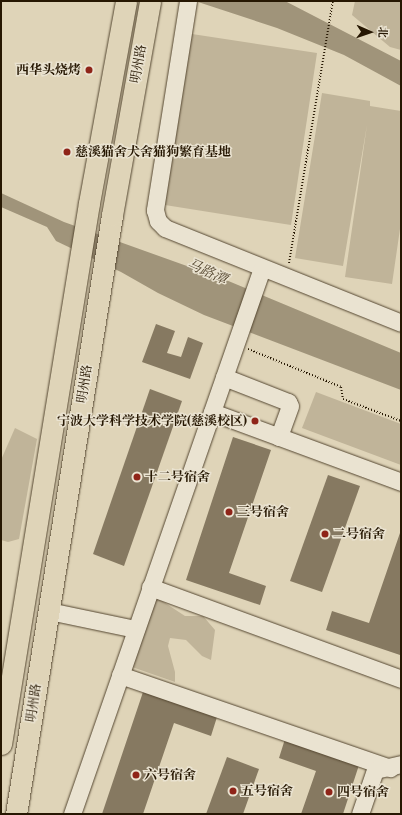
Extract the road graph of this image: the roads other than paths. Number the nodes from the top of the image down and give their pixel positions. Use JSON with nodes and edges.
{"nodes":[{"id":1,"x":126,"y":1,"type":"edge"},
{"id":2,"x":150,"y":1,"type":"edge"},
{"id":3,"x":188,"y":1,"type":"edge"},
{"id":4,"x":262,"y":268,"type":"junction"},
{"id":5,"x":401,"y":323,"type":"edge"},
{"id":6,"x":224,"y":377,"type":"junction"},
{"id":7,"x":212,"y":412,"type":"junction"},
{"id":8,"x":279,"y":437,"type":"junction"},
{"id":9,"x":401,"y":482,"type":"edge"},
{"id":10,"x":150,"y":587,"type":"junction"},
{"id":11,"x":49,"y":611,"type":"junction"},
{"id":12,"x":135,"y":629,"type":"junction"},
{"id":13,"x":120,"y":675,"type":"junction"},
{"id":14,"x":401,"y":679,"type":"edge"},
{"id":15,"x":1,"y":744,"type":"edge"},
{"id":16,"x":395,"y":766,"type":"edge"},
{"id":17,"x":16,"y":814,"type":"edge"},
{"id":18,"x":72,"y":814,"type":"edge"},
{"id":19,"x":360,"y":814,"type":"edge"}],
"edges":[{"from":1,"to":15,"type":"main road","name":"明州路"},
{"from":2,"to":11,"type":"main road","name":"明州路"},
{"from":3,"to":4,"type":"street"},
{"from":4,"to":5,"type":"street"},
{"from":4,"to":6,"type":"street"},
{"from":6,"to":7,"type":"street"},
{"from":6,"to":8,"type":"street"},
{"from":7,"to":8,"type":"street"},
{"from":7,"to":10,"type":"street"},
{"from":8,"to":9,"type":"street"},
{"from":10,"to":12,"type":"street"},
{"from":10,"to":14,"type":"street"},
{"from":11,"to":12,"type":"street"},
{"from":11,"to":17,"type":"main road","name":"明州路"},
{"from":12,"to":13,"type":"street"},
{"from":13,"to":16,"type":"street"},
{"from":13,"to":18,"type":"street"},
{"from":16,"to":19,"type":"street"}]}
